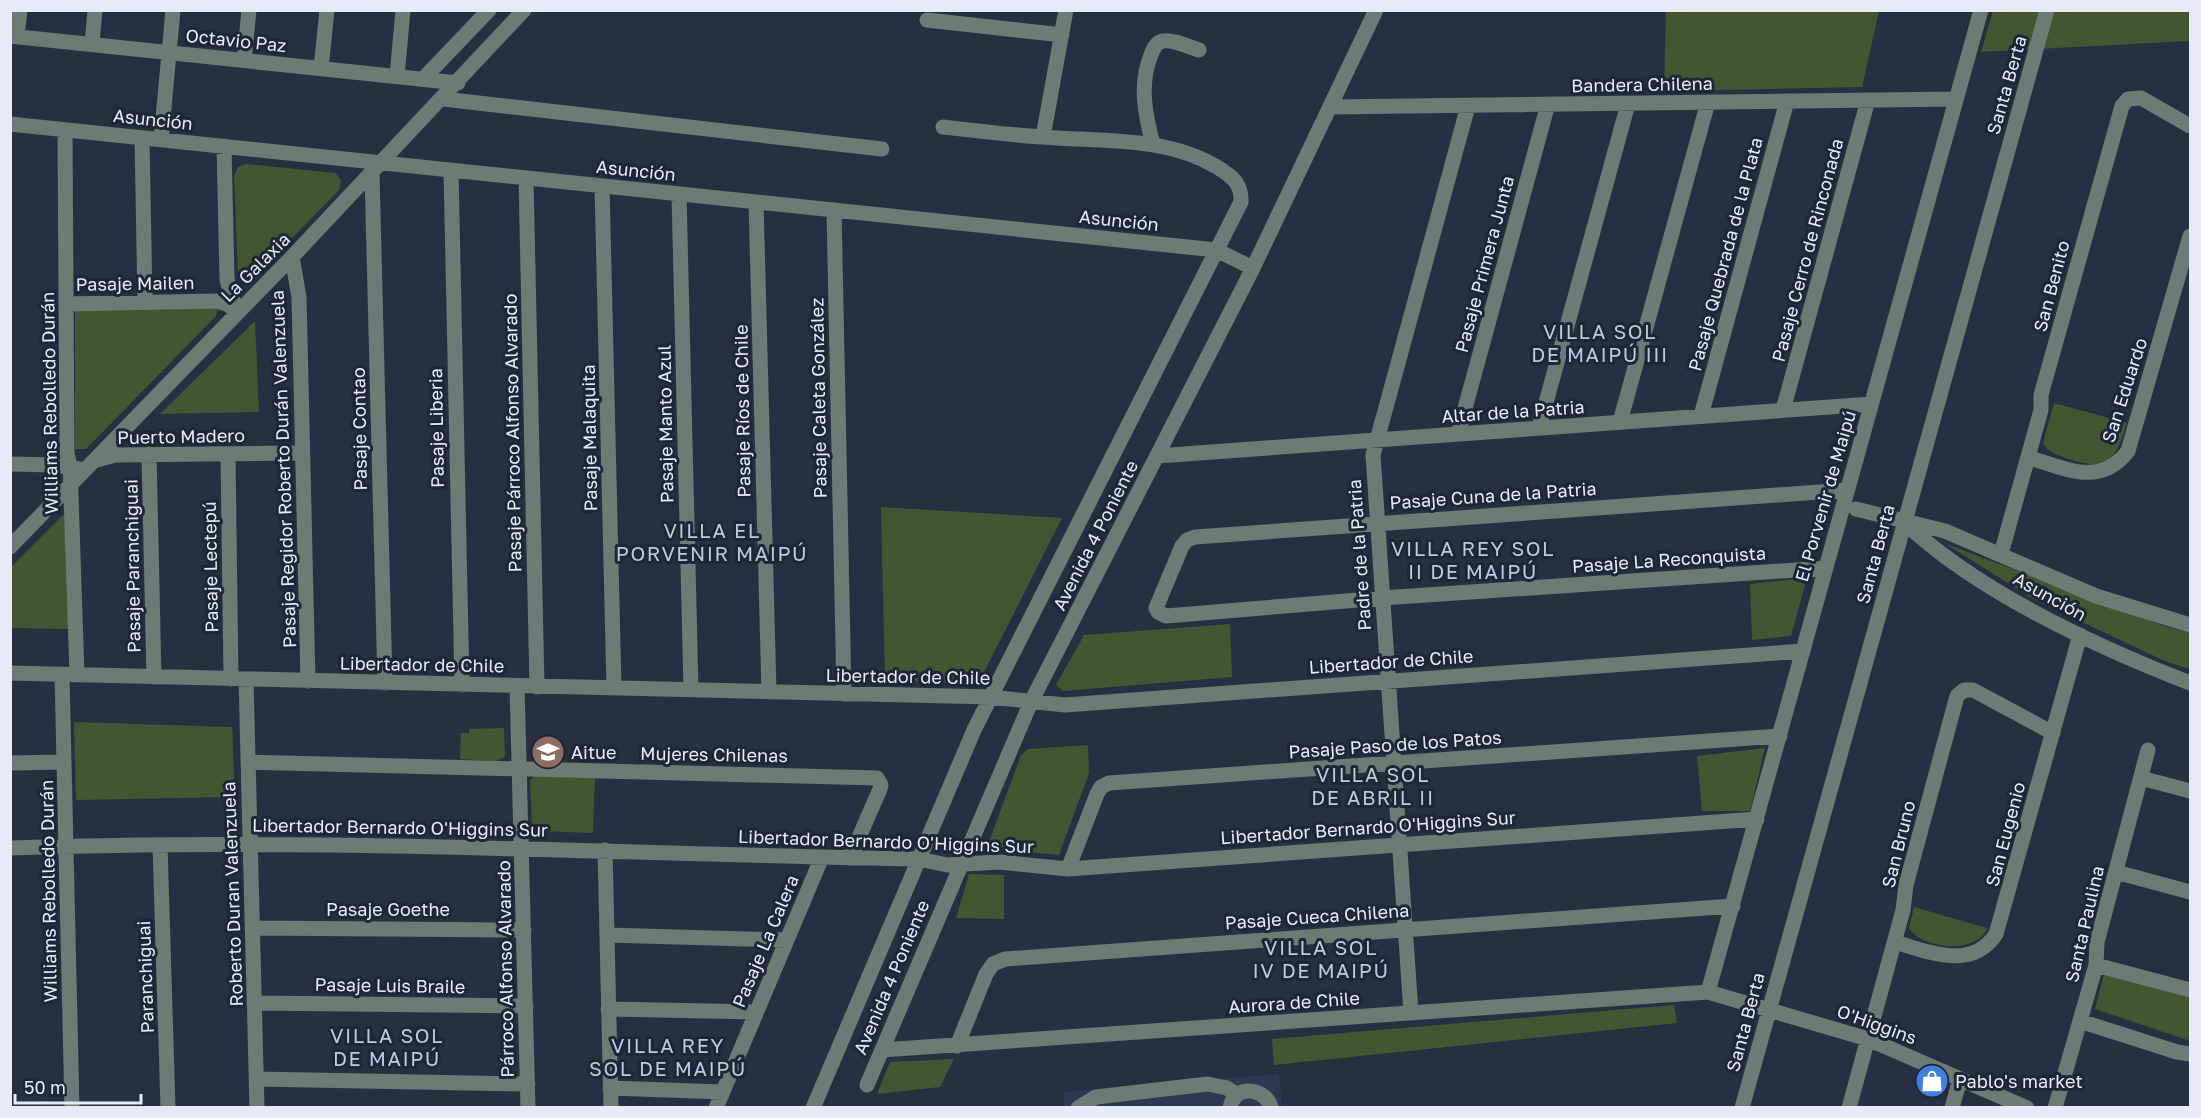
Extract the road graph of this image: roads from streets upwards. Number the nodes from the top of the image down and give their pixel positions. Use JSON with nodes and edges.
{"nodes":[{"id":1,"x":20,"y":10,"type":"edge"},
{"id":2,"x":95,"y":10,"type":"edge"},
{"id":3,"x":173,"y":10,"type":"edge"},
{"id":4,"x":249,"y":10,"type":"edge"},
{"id":5,"x":327,"y":10,"type":"edge"},
{"id":6,"x":403,"y":10,"type":"edge"},
{"id":7,"x":489,"y":10,"type":"edge"},
{"id":8,"x":524,"y":10,"type":"edge"},
{"id":9,"x":1066,"y":10,"type":"edge"},
{"id":10,"x":1376,"y":10,"type":"edge"},
{"id":11,"x":1981,"y":10,"type":"edge"},
{"id":12,"x":2047,"y":10,"type":"edge"},
{"id":13,"x":927,"y":20,"type":"dead end"},
{"id":14,"x":1062,"y":35,"type":"junction"},
{"id":15,"x":14,"y":36,"type":"edge"},
{"id":16,"x":92,"y":44,"type":"junction"},
{"id":17,"x":1199,"y":51,"type":"dead end"},
{"id":18,"x":169,"y":52,"type":"junction"},
{"id":19,"x":244,"y":60,"type":"junction"},
{"id":20,"x":321,"y":68,"type":"junction"},
{"id":21,"x":397,"y":76,"type":"junction"},
{"id":22,"x":423,"y":79,"type":"junction"},
{"id":23,"x":458,"y":83,"type":"junction"},
{"id":24,"x":443,"y":99,"type":"junction"},
{"id":25,"x":1956,"y":99,"type":"junction"},
{"id":26,"x":1868,"y":100,"type":"junction"},
{"id":27,"x":1787,"y":101,"type":"junction"},
{"id":28,"x":1708,"y":102,"type":"junction"},
{"id":29,"x":1548,"y":104,"type":"junction"},
{"id":30,"x":1628,"y":104,"type":"junction"},
{"id":31,"x":1468,"y":106,"type":"junction"},
{"id":32,"x":1330,"y":107,"type":"junction"},
{"id":33,"x":10,"y":124,"type":"edge"},
{"id":34,"x":2190,"y":126,"type":"edge"},
{"id":35,"x":943,"y":127,"type":"dead end"},
{"id":36,"x":65,"y":129,"type":"junction"},
{"id":37,"x":1043,"y":137,"type":"junction"},
{"id":38,"x":142,"y":138,"type":"junction"},
{"id":39,"x":161,"y":140,"type":"junction"},
{"id":40,"x":1153,"y":144,"type":"junction"},
{"id":41,"x":224,"y":146,"type":"junction"},
{"id":42,"x":882,"y":149,"type":"dead end"},
{"id":43,"x":377,"y":168,"type":"junction"},
{"id":44,"x":451,"y":170,"type":"junction"},
{"id":45,"x":526,"y":178,"type":"junction"},
{"id":46,"x":602,"y":186,"type":"junction"},
{"id":47,"x":679,"y":194,"type":"junction"},
{"id":48,"x":756,"y":202,"type":"junction"},
{"id":49,"x":834,"y":210,"type":"junction"},
{"id":50,"x":2190,"y":236,"type":"edge"},
{"id":51,"x":1216,"y":250,"type":"junction"},
{"id":52,"x":292,"y":257,"type":"junction"},
{"id":53,"x":1253,"y":268,"type":"junction"},
{"id":54,"x":145,"y":302,"type":"junction"},
{"id":55,"x":66,"y":304,"type":"junction"},
{"id":56,"x":238,"y":312,"type":"junction"},
{"id":57,"x":1871,"y":404,"type":"junction"},
{"id":58,"x":1783,"y":411,"type":"junction"},
{"id":59,"x":1701,"y":417,"type":"junction"},
{"id":60,"x":1620,"y":422,"type":"junction"},
{"id":61,"x":1539,"y":428,"type":"junction"},
{"id":62,"x":1458,"y":434,"type":"junction"},
{"id":63,"x":1375,"y":441,"type":"junction"},
{"id":64,"x":302,"y":453,"type":"junction"},
{"id":65,"x":149,"y":454,"type":"junction"},
{"id":66,"x":228,"y":454,"type":"junction"},
{"id":67,"x":1157,"y":456,"type":"junction"},
{"id":68,"x":2028,"y":457,"type":"junction"},
{"id":69,"x":10,"y":464,"type":"edge"},
{"id":70,"x":92,"y":465,"type":"junction"},
{"id":71,"x":70,"y":466,"type":"junction"},
{"id":72,"x":70,"y":488,"type":"junction"},
{"id":73,"x":1847,"y":490,"type":"junction"},
{"id":74,"x":1856,"y":509,"type":"dead end"},
{"id":75,"x":1376,"y":522,"type":"junction"},
{"id":76,"x":1904,"y":522,"type":"junction"},
{"id":77,"x":10,"y":547,"type":"edge"},
{"id":78,"x":2001,"y":554,"type":"junction"},
{"id":79,"x":1825,"y":568,"type":"junction"},
{"id":80,"x":1382,"y":598,"type":"junction"},
{"id":81,"x":1158,"y":612,"type":"joint"},
{"id":82,"x":2189,"y":621,"type":"edge"},
{"id":83,"x":2080,"y":635,"type":"junction"},
{"id":84,"x":1803,"y":651,"type":"junction"},
{"id":85,"x":10,"y":673,"type":"edge"},
{"id":86,"x":69,"y":675,"type":"junction"},
{"id":87,"x":154,"y":677,"type":"junction"},
{"id":88,"x":238,"y":679,"type":"junction"},
{"id":89,"x":308,"y":681,"type":"junction"},
{"id":90,"x":1388,"y":681,"type":"junction"},
{"id":91,"x":385,"y":683,"type":"junction"},
{"id":92,"x":2190,"y":683,"type":"edge"},
{"id":93,"x":462,"y":685,"type":"junction"},
{"id":94,"x":518,"y":686,"type":"junction"},
{"id":95,"x":537,"y":687,"type":"junction"},
{"id":96,"x":614,"y":688,"type":"junction"},
{"id":97,"x":691,"y":690,"type":"junction"},
{"id":98,"x":769,"y":692,"type":"junction"},
{"id":99,"x":844,"y":694,"type":"junction"},
{"id":100,"x":991,"y":697,"type":"junction"},
{"id":101,"x":1031,"y":702,"type":"junction"},
{"id":102,"x":2053,"y":733,"type":"junction"},
{"id":103,"x":1780,"y":736,"type":"junction"},
{"id":104,"x":2148,"y":750,"type":"dead end"},
{"id":105,"x":64,"y":762,"type":"junction"},
{"id":106,"x":248,"y":762,"type":"junction"},
{"id":107,"x":10,"y":763,"type":"edge"},
{"id":108,"x":1394,"y":764,"type":"junction"},
{"id":109,"x":520,"y":769,"type":"junction"},
{"id":110,"x":2141,"y":778,"type":"junction"},
{"id":111,"x":2190,"y":791,"type":"edge"},
{"id":112,"x":1757,"y":819,"type":"junction"},
{"id":113,"x":250,"y":844,"type":"junction"},
{"id":114,"x":1399,"y":844,"type":"junction"},
{"id":115,"x":160,"y":845,"type":"junction"},
{"id":116,"x":66,"y":846,"type":"junction"},
{"id":117,"x":10,"y":848,"type":"edge"},
{"id":118,"x":522,"y":848,"type":"junction"},
{"id":119,"x":605,"y":850,"type":"junction"},
{"id":120,"x":822,"y":857,"type":"junction"},
{"id":121,"x":850,"y":858,"type":"junction"},
{"id":122,"x":919,"y":859,"type":"junction"},
{"id":123,"x":961,"y":865,"type":"junction"},
{"id":124,"x":1068,"y":869,"type":"junction"},
{"id":125,"x":2116,"y":872,"type":"junction"},
{"id":126,"x":2190,"y":892,"type":"edge"},
{"id":127,"x":1733,"y":906,"type":"junction"},
{"id":128,"x":252,"y":928,"type":"junction"},
{"id":129,"x":1405,"y":929,"type":"junction"},
{"id":130,"x":524,"y":930,"type":"junction"},
{"id":131,"x":607,"y":935,"type":"junction"},
{"id":132,"x":786,"y":940,"type":"junction"},
{"id":133,"x":1894,"y":942,"type":"junction"},
{"id":134,"x":2096,"y":965,"type":"junction"},
{"id":135,"x":2190,"y":990,"type":"edge"},
{"id":136,"x":1708,"y":992,"type":"junction"},
{"id":137,"x":254,"y":1003,"type":"junction"},
{"id":138,"x":526,"y":1006,"type":"junction"},
{"id":139,"x":608,"y":1009,"type":"junction"},
{"id":140,"x":1769,"y":1009,"type":"junction"},
{"id":141,"x":756,"y":1012,"type":"junction"},
{"id":142,"x":1411,"y":1013,"type":"junction"},
{"id":143,"x":2080,"y":1021,"type":"junction"},
{"id":144,"x":1868,"y":1039,"type":"junction"},
{"id":145,"x":957,"y":1046,"type":"junction"},
{"id":146,"x":882,"y":1050,"type":"junction"},
{"id":147,"x":2190,"y":1054,"type":"edge"},
{"id":148,"x":256,"y":1079,"type":"junction"},
{"id":149,"x":1960,"y":1079,"type":"junction"},
{"id":150,"x":528,"y":1084,"type":"junction"},
{"id":151,"x":867,"y":1085,"type":"dead end"},
{"id":152,"x":610,"y":1088,"type":"junction"},
{"id":153,"x":723,"y":1092,"type":"junction"},
{"id":154,"x":1233,"y":1101,"type":"edge"},
{"id":155,"x":72,"y":1107,"type":"edge"},
{"id":156,"x":168,"y":1107,"type":"edge"},
{"id":157,"x":257,"y":1107,"type":"edge"},
{"id":158,"x":528,"y":1107,"type":"edge"},
{"id":159,"x":611,"y":1107,"type":"edge"},
{"id":160,"x":716,"y":1107,"type":"edge"},
{"id":161,"x":813,"y":1107,"type":"edge"},
{"id":162,"x":1078,"y":1107,"type":"edge"},
{"id":163,"x":1271,"y":1107,"type":"edge"},
{"id":164,"x":1742,"y":1107,"type":"edge"},
{"id":165,"x":1849,"y":1107,"type":"edge"},
{"id":166,"x":1952,"y":1107,"type":"edge"},
{"id":167,"x":2027,"y":1107,"type":"edge"},
{"id":168,"x":2055,"y":1107,"type":"edge"}],
"edges":[{"from":1,"to":15,"type":"street"},
{"from":2,"to":16,"type":"street"},
{"from":3,"to":18,"type":"street"},
{"from":4,"to":19,"type":"street"},
{"from":5,"to":20,"type":"street"},
{"from":6,"to":21,"type":"street"},
{"from":7,"to":22,"type":"street"},
{"from":8,"to":23,"type":"street","name":"La Galaxia"},
{"from":9,"to":14,"type":"street"},
{"from":10,"to":32,"type":"street","name":"Avenida 4 Poniente"},
{"from":11,"to":25,"type":"street","name":"El Porvenir de Maipú"},
{"from":12,"to":76,"type":"street","name":"Santa Berta"},
{"from":13,"to":14,"type":"street"},
{"from":14,"to":37,"type":"street"},
{"from":15,"to":16,"type":"street","name":"Octavio Paz"},
{"from":16,"to":18,"type":"street","name":"Octavio Paz"},
{"from":17,"to":40,"type":"street"},
{"from":18,"to":19,"type":"street","name":"Octavio Paz"},
{"from":18,"to":39,"type":"street"},
{"from":19,"to":20,"type":"street","name":"Octavio Paz"},
{"from":20,"to":21,"type":"street","name":"Octavio Paz"},
{"from":21,"to":22,"type":"street","name":"Octavio Paz"},
{"from":22,"to":23,"type":"street","name":"Octavio Paz"},
{"from":23,"to":24,"type":"street","name":"La Galaxia"},
{"from":24,"to":42,"type":"street"},
{"from":24,"to":43,"type":"street","name":"La Galaxia"},
{"from":25,"to":26,"type":"street","name":"Bandera Chilena"},
{"from":25,"to":57,"type":"street","name":"El Porvenir de Maipú"},
{"from":26,"to":27,"type":"street","name":"Bandera Chilena"},
{"from":26,"to":58,"type":"street","name":"Pasaje Cerro de Rinconada"},
{"from":27,"to":28,"type":"street","name":"Bandera Chilena"},
{"from":27,"to":59,"type":"street","name":"Pasaje Quebrada de la Plata"},
{"from":28,"to":30,"type":"street","name":"Bandera Chilena"},
{"from":28,"to":60,"type":"street"},
{"from":29,"to":30,"type":"street","name":"Bandera Chilena"},
{"from":29,"to":31,"type":"street","name":"Bandera Chilena"},
{"from":29,"to":62,"type":"street","name":"Pasaje Primera Junta"},
{"from":30,"to":61,"type":"street"},
{"from":31,"to":32,"type":"street","name":"Bandera Chilena"},
{"from":31,"to":63,"type":"street","name":"Padre de la Patria"},
{"from":32,"to":53,"type":"street","name":"Avenida 4 Poniente"},
{"from":33,"to":36,"type":"street","name":"Asunción"},
{"from":34,"to":68,"type":"street","name":"San Benito"},
{"from":35,"to":37,"type":"street"},
{"from":36,"to":38,"type":"street","name":"Asunción"},
{"from":36,"to":55,"type":"street","name":"Williams Rebolledo Durán"},
{"from":37,"to":40,"type":"street"},
{"from":38,"to":39,"type":"street","name":"Asunción"},
{"from":38,"to":54,"type":"street"},
{"from":39,"to":41,"type":"street","name":"Asunción"},
{"from":40,"to":51,"type":"street","name":"Avenida 4 Poniente"},
{"from":41,"to":43,"type":"street","name":"Asunción"},
{"from":41,"to":56,"type":"street"},
{"from":43,"to":44,"type":"street","name":"Asunción"},
{"from":43,"to":52,"type":"street","name":"La Galaxia"},
{"from":43,"to":91,"type":"street","name":"Pasaje Contao"},
{"from":44,"to":45,"type":"street","name":"Asunción"},
{"from":44,"to":93,"type":"street","name":"Pasaje Liberia"},
{"from":45,"to":46,"type":"street","name":"Asunción"},
{"from":45,"to":95,"type":"street","name":"Pasaje Párroco Alfonso Alvarado"},
{"from":46,"to":47,"type":"street","name":"Asunción"},
{"from":46,"to":96,"type":"street","name":"Pasaje Malaquita"},
{"from":47,"to":48,"type":"street","name":"Asunción"},
{"from":47,"to":97,"type":"street","name":"Pasaje Manto Azul"},
{"from":48,"to":49,"type":"street","name":"Asunción"},
{"from":48,"to":98,"type":"street","name":"Pasaje Ríos de Chile"},
{"from":49,"to":51,"type":"street","name":"Asunción"},
{"from":49,"to":99,"type":"street","name":"Pasaje Caleta González"},
{"from":50,"to":68,"type":"street","name":"San Eduardo"},
{"from":51,"to":53,"type":"street","name":"Asunción"},
{"from":51,"to":100,"type":"street","name":"Avenida 4 Poniente"},
{"from":52,"to":56,"type":"street","name":"La Galaxia"},
{"from":52,"to":64,"type":"street","name":"Pasaje Regidor Roberto Durán Valenzuela"},
{"from":53,"to":67,"type":"street","name":"Avenida 4 Poniente"},
{"from":54,"to":55,"type":"street","name":"Pasaje Mailen"},
{"from":54,"to":56,"type":"street","name":"Pasaje Mailen"},
{"from":55,"to":71,"type":"street","name":"Williams Rebolledo Durán"},
{"from":56,"to":70,"type":"street","name":"La Galaxia"},
{"from":57,"to":58,"type":"street","name":"Altar de la Patria"},
{"from":57,"to":73,"type":"street","name":"El Porvenir de Maipú"},
{"from":58,"to":59,"type":"street","name":"Altar de la Patria"},
{"from":59,"to":60,"type":"street","name":"Altar de la Patria"},
{"from":60,"to":61,"type":"street","name":"Altar de la Patria"},
{"from":61,"to":62,"type":"street","name":"Altar de la Patria"},
{"from":62,"to":63,"type":"street","name":"Altar de la Patria"},
{"from":63,"to":67,"type":"street","name":"Altar de la Patria"},
{"from":63,"to":75,"type":"street","name":"Padre de la Patria"},
{"from":64,"to":66,"type":"street","name":"Puerto Madero"},
{"from":64,"to":89,"type":"street","name":"Pasaje Regidor Roberto Durán Valenzuela"},
{"from":65,"to":66,"type":"street","name":"Puerto Madero"},
{"from":65,"to":70,"type":"street","name":"Puerto Madero"},
{"from":65,"to":87,"type":"street","name":"Pasaje Paranchiguai"},
{"from":66,"to":88,"type":"street","name":"Pasaje Lectepú"},
{"from":67,"to":101,"type":"street","name":"Avenida 4 Poniente"},
{"from":68,"to":78,"type":"street","name":"San Benito"},
{"from":69,"to":71,"type":"street","name":"Puerto Madero"},
{"from":70,"to":71,"type":"street","name":"Puerto Madero"},
{"from":70,"to":72,"type":"street","name":"La Galaxia"},
{"from":71,"to":72,"type":"street","name":"Williams Rebolledo Durán"},
{"from":72,"to":77,"type":"street","name":"La Galaxia"},
{"from":72,"to":86,"type":"street","name":"Williams Rebolledo Durán"},
{"from":73,"to":75,"type":"street","name":"Pasaje Cuna de la Patria"},
{"from":73,"to":79,"type":"street","name":"El Porvenir de Maipú"},
{"from":74,"to":76,"type":"street","name":"Asunción"},
{"from":75,"to":80,"type":"street","name":"Padre de la Patria"},
{"from":75,"to":81,"type":"street","name":"Pasaje Cuna de la Patria"},
{"from":76,"to":78,"type":"street","name":"Asunción"},
{"from":76,"to":83,"type":"street","name":"Asunción"},
{"from":76,"to":140,"type":"street","name":"Santa Berta"},
{"from":78,"to":82,"type":"street","name":"Asunción"},
{"from":79,"to":80,"type":"street","name":"Pasaje La Reconquista"},
{"from":79,"to":84,"type":"street","name":"El Porvenir de Maipú"},
{"from":80,"to":81,"type":"street","name":"Pasaje La Reconquista"},
{"from":80,"to":90,"type":"street","name":"Padre de la Patria"},
{"from":83,"to":92,"type":"street","name":"Asunción"},
{"from":83,"to":102,"type":"street","name":"San Eugenio"},
{"from":84,"to":90,"type":"street","name":"Libertador de Chile"},
{"from":84,"to":103,"type":"street","name":"El Porvenir de Maipú"},
{"from":85,"to":86,"type":"street","name":"Libertador de Chile"},
{"from":86,"to":87,"type":"street","name":"Libertador de Chile"},
{"from":86,"to":105,"type":"street","name":"Williams Rebolledo Durán"},
{"from":87,"to":88,"type":"street","name":"Libertador de Chile"},
{"from":88,"to":89,"type":"street","name":"Libertador de Chile"},
{"from":88,"to":106,"type":"street","name":"Roberto Duran Valenzuela"},
{"from":89,"to":91,"type":"street","name":"Libertador de Chile"},
{"from":90,"to":101,"type":"street","name":"Libertador de Chile"},
{"from":90,"to":108,"type":"street","name":"Padre de la Patria"},
{"from":91,"to":93,"type":"street","name":"Libertador de Chile"},
{"from":93,"to":94,"type":"street","name":"Libertador de Chile"},
{"from":94,"to":95,"type":"street","name":"Libertador de Chile"},
{"from":94,"to":109,"type":"street","name":"Párroco Alfonso Alvarado"},
{"from":95,"to":96,"type":"street","name":"Libertador de Chile"},
{"from":96,"to":97,"type":"street","name":"Libertador de Chile"},
{"from":97,"to":98,"type":"street","name":"Libertador de Chile"},
{"from":98,"to":99,"type":"street","name":"Libertador de Chile"},
{"from":99,"to":100,"type":"street","name":"Libertador de Chile"},
{"from":100,"to":101,"type":"street","name":"Libertador de Chile"},
{"from":100,"to":122,"type":"street","name":"Avenida 4 Poniente"},
{"from":101,"to":123,"type":"street","name":"Avenida 4 Poniente"},
{"from":102,"to":133,"type":"street","name":"San Eugenio"},
{"from":102,"to":133,"type":"street","name":"San Bruno"},
{"from":103,"to":108,"type":"street","name":"Pasaje Paso de los Patos"},
{"from":103,"to":112,"type":"street","name":"El Porvenir de Maipú"},
{"from":104,"to":110,"type":"street","name":"Santa Paulina"},
{"from":105,"to":107,"type":"street"},
{"from":105,"to":116,"type":"street","name":"Williams Rebolledo Durán"},
{"from":106,"to":109,"type":"street","name":"Mujeres Chilenas"},
{"from":106,"to":113,"type":"street","name":"Roberto Duran Valenzuela"},
{"from":108,"to":114,"type":"street","name":"Padre de la Patria"},
{"from":108,"to":124,"type":"street","name":"Pasaje Paso de los Patos"},
{"from":109,"to":118,"type":"street","name":"Párroco Alfonso Alvarado"},
{"from":109,"to":121,"type":"street","name":"Mujeres Chilenas"},
{"from":110,"to":111,"type":"street"},
{"from":110,"to":125,"type":"street","name":"Santa Paulina"},
{"from":112,"to":114,"type":"street","name":"Libertador Bernardo O'Higgins Sur"},
{"from":112,"to":127,"type":"street","name":"El Porvenir de Maipú"},
{"from":113,"to":115,"type":"street","name":"Libertador Bernardo O'Higgins Sur"},
{"from":113,"to":118,"type":"street","name":"Libertador Bernardo O'Higgins Sur"},
{"from":113,"to":128,"type":"street","name":"Roberto Duran Valenzuela"},
{"from":114,"to":124,"type":"street","name":"Libertador Bernardo O'Higgins Sur"},
{"from":114,"to":129,"type":"street","name":"Padre de la Patria"},
{"from":115,"to":116,"type":"street","name":"Libertador Bernardo O'Higgins Sur"},
{"from":115,"to":156,"type":"street","name":"Paranchiguai"},
{"from":116,"to":117,"type":"street","name":"Libertador Bernardo O'Higgins Sur"},
{"from":116,"to":155,"type":"street","name":"Williams Rebolledo Durán"},
{"from":118,"to":119,"type":"street","name":"Libertador Bernardo O'Higgins Sur"},
{"from":118,"to":130,"type":"street","name":"Párroco Alfonso Alvarado"},
{"from":119,"to":120,"type":"street","name":"Libertador Bernardo O'Higgins Sur"},
{"from":119,"to":131,"type":"street"},
{"from":120,"to":121,"type":"street","name":"Libertador Bernardo O'Higgins Sur"},
{"from":120,"to":132,"type":"street","name":"Pasaje La Calera"},
{"from":121,"to":122,"type":"street","name":"Libertador Bernardo O'Higgins Sur"},
{"from":122,"to":123,"type":"street","name":"Libertador Bernardo O'Higgins Sur"},
{"from":122,"to":161,"type":"street","name":"Avenida 4 Poniente"},
{"from":123,"to":124,"type":"street","name":"Libertador Bernardo O'Higgins Sur"},
{"from":123,"to":146,"type":"street","name":"Avenida 4 Poniente"},
{"from":125,"to":126,"type":"street"},
{"from":125,"to":134,"type":"street","name":"Santa Paulina"},
{"from":127,"to":129,"type":"street","name":"Pasaje Cueca Chilena"},
{"from":127,"to":136,"type":"street","name":"El Porvenir de Maipú"},
{"from":128,"to":130,"type":"street","name":"Pasaje Goethe"},
{"from":128,"to":137,"type":"street","name":"Roberto Duran Valenzuela"},
{"from":129,"to":142,"type":"street","name":"Padre de la Patria"},
{"from":129,"to":145,"type":"street","name":"Pasaje Cueca Chilena"},
{"from":130,"to":138,"type":"street","name":"Párroco Alfonso Alvarado"},
{"from":131,"to":132,"type":"street"},
{"from":131,"to":139,"type":"street"},
{"from":132,"to":141,"type":"street","name":"Pasaje La Calera"},
{"from":133,"to":144,"type":"street","name":"San Bruno"},
{"from":134,"to":135,"type":"street"},
{"from":134,"to":143,"type":"street","name":"Santa Paulina"},
{"from":136,"to":140,"type":"street","name":"O'Higgins"},
{"from":136,"to":142,"type":"street","name":"Aurora de Chile"},
{"from":137,"to":138,"type":"street","name":"Pasaje Luis Braile"},
{"from":137,"to":148,"type":"street","name":"Roberto Duran Valenzuela"},
{"from":138,"to":150,"type":"street","name":"Párroco Alfonso Alvarado"},
{"from":139,"to":141,"type":"street"},
{"from":139,"to":152,"type":"street"},
{"from":140,"to":144,"type":"street","name":"O'Higgins"},
{"from":140,"to":164,"type":"street","name":"Santa Berta"},
{"from":141,"to":153,"type":"street","name":"Pasaje La Calera"},
{"from":142,"to":145,"type":"street","name":"Aurora de Chile"},
{"from":143,"to":147,"type":"street"},
{"from":143,"to":168,"type":"street","name":"Santa Paulina"},
{"from":144,"to":149,"type":"street","name":"O'Higgins"},
{"from":144,"to":165,"type":"street","name":"San Bruno"},
{"from":145,"to":146,"type":"street","name":"Aurora de Chile"},
{"from":146,"to":151,"type":"street","name":"Avenida 4 Poniente"},
{"from":148,"to":150,"type":"street"},
{"from":148,"to":157,"type":"street","name":"Roberto Duran Valenzuela"},
{"from":149,"to":166,"type":"street"},
{"from":149,"to":167,"type":"street","name":"O'Higgins"},
{"from":150,"to":158,"type":"street","name":"Párroco Alfonso Alvarado"},
{"from":152,"to":153,"type":"street"},
{"from":152,"to":159,"type":"street"},
{"from":153,"to":160,"type":"street","name":"Pasaje La Calera"},
{"from":154,"to":162,"type":"street"},
{"from":154,"to":163,"type":"street"}]}
